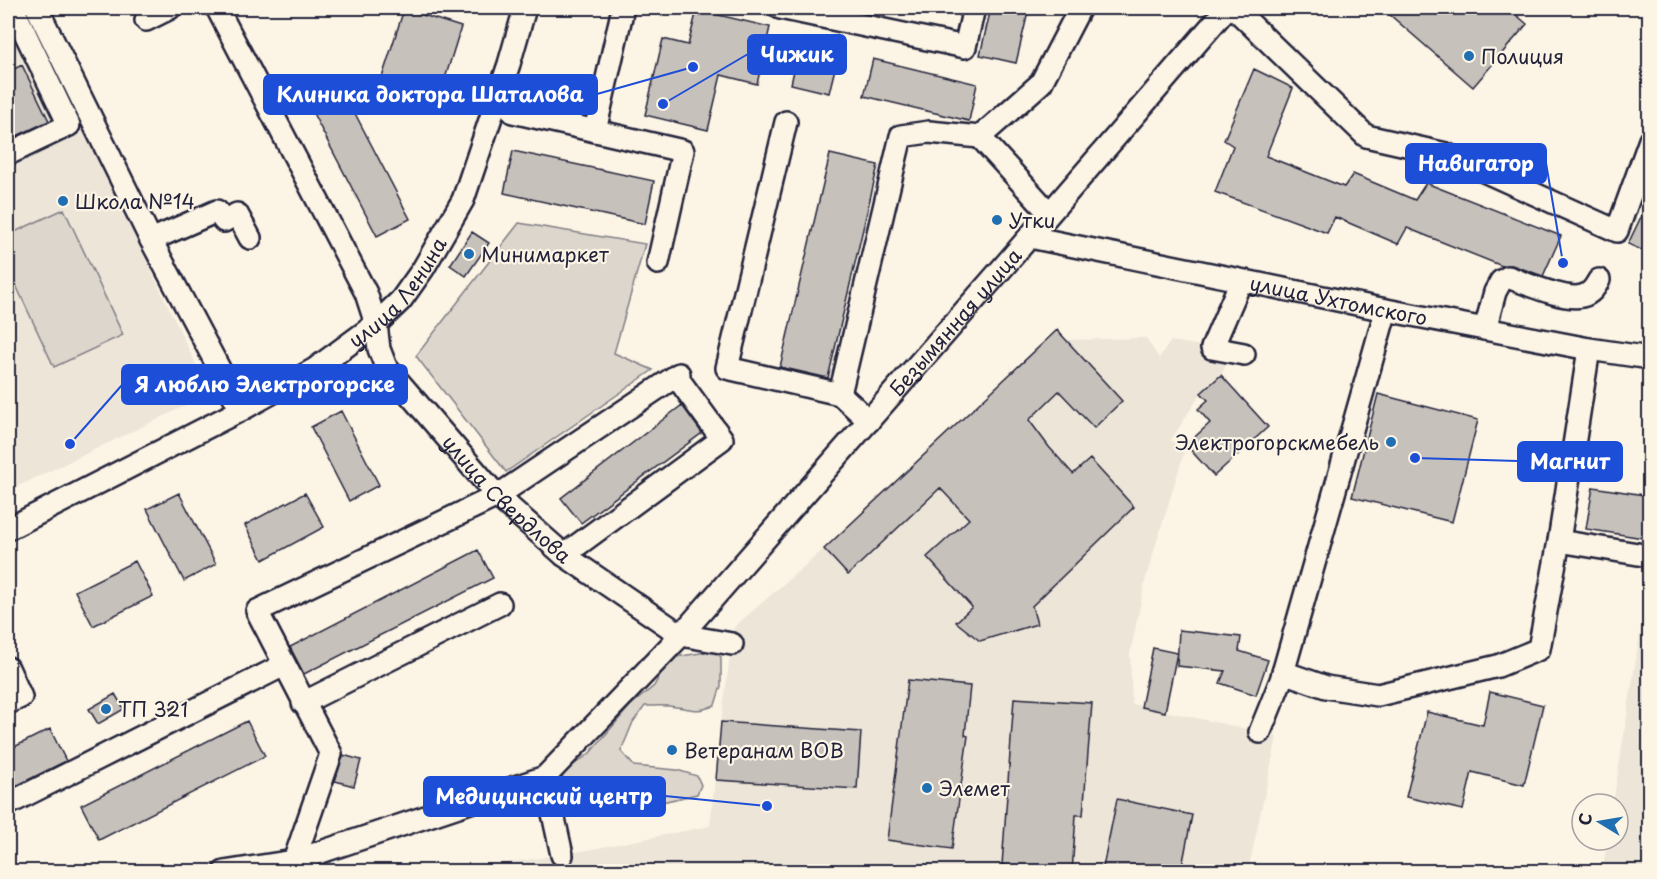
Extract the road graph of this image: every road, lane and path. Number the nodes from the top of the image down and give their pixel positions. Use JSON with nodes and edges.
{"nodes":[{"id":1,"x":13,"y":8,"type":"edge"},
{"id":2,"x":37,"y":8,"type":"edge"},
{"id":3,"x":170,"y":8,"type":"edge"},
{"id":4,"x":217,"y":8,"type":"edge"},
{"id":5,"x":525,"y":8,"type":"edge"},
{"id":6,"x":623,"y":8,"type":"edge"},
{"id":7,"x":780,"y":8,"type":"edge"},
{"id":8,"x":974,"y":8,"type":"edge"},
{"id":9,"x":1080,"y":8,"type":"edge"},
{"id":10,"x":1227,"y":8,"type":"edge"},
{"id":11,"x":1234,"y":8,"type":"edge"},
{"id":12,"x":146,"y":20,"type":"dead end"},
{"id":13,"x":513,"y":112,"type":"dead end"},
{"id":14,"x":786,"y":122,"type":"dead end"},
{"id":15,"x":595,"y":131,"type":"junction"},
{"id":16,"x":980,"y":137,"type":"junction"},
{"id":17,"x":1648,"y":147,"type":"edge"},
{"id":18,"x":8,"y":154,"type":"edge"},
{"id":19,"x":1048,"y":213,"type":"junction"},
{"id":20,"x":1030,"y":237,"type":"junction"},
{"id":21,"x":250,"y":238,"type":"dead end"},
{"id":22,"x":151,"y":240,"type":"junction"},
{"id":23,"x":658,"y":263,"type":"dead end"},
{"id":24,"x":1599,"y":280,"type":"dead end"},
{"id":25,"x":1241,"y":281,"type":"junction"},
{"id":26,"x":1386,"y":310,"type":"junction"},
{"id":27,"x":376,"y":324,"type":"junction"},
{"id":28,"x":1485,"y":329,"type":"junction"},
{"id":29,"x":1589,"y":349,"type":"junction"},
{"id":30,"x":1244,"y":354,"type":"dead end"},
{"id":31,"x":1650,"y":358,"type":"edge"},
{"id":32,"x":840,"y":394,"type":"junction"},
{"id":33,"x":241,"y":410,"type":"junction"},
{"id":34,"x":869,"y":421,"type":"junction"},
{"id":35,"x":498,"y":496,"type":"junction"},
{"id":36,"x":8,"y":529,"type":"edge"},
{"id":37,"x":1558,"y":541,"type":"junction"},
{"id":38,"x":564,"y":555,"type":"junction"},
{"id":39,"x":1650,"y":556,"type":"edge"},
{"id":40,"x":500,"y":604,"type":"dead end"},
{"id":41,"x":681,"y":635,"type":"junction"},
{"id":42,"x":732,"y":644,"type":"dead end"},
{"id":43,"x":284,"y":665,"type":"junction"},
{"id":44,"x":8,"y":668,"type":"edge"},
{"id":45,"x":1283,"y":672,"type":"junction"},
{"id":46,"x":8,"y":703,"type":"edge"},
{"id":47,"x":303,"y":703,"type":"junction"},
{"id":48,"x":1260,"y":732,"type":"dead end"},
{"id":49,"x":545,"y":777,"type":"junction"},
{"id":50,"x":8,"y":804,"type":"edge"},
{"id":51,"x":562,"y":855,"type":"dead end"},
{"id":52,"x":290,"y":866,"type":"edge"},
{"id":53,"x":224,"y":872,"type":"edge"}],
"edges":[{"from":1,"to":18,"type":"street"},
{"from":2,"to":22,"type":"street"},
{"from":3,"to":12,"type":"street"},
{"from":4,"to":27,"type":"street","name":"улица Свердлова"},
{"from":5,"to":27,"type":"street","name":"улица Ленина"},
{"from":6,"to":15,"type":"street"},
{"from":7,"to":8,"type":"street"},
{"from":9,"to":16,"type":"street"},
{"from":10,"to":19,"type":"street","name":"Безымянная улица"},
{"from":11,"to":17,"type":"street"},
{"from":13,"to":15,"type":"street"},
{"from":14,"to":32,"type":"street"},
{"from":15,"to":23,"type":"street"},
{"from":16,"to":19,"type":"street"},
{"from":16,"to":32,"type":"street"},
{"from":19,"to":20,"type":"street","name":"Безымянная улица"},
{"from":20,"to":25,"type":"street","name":"улица Ухтомского"},
{"from":20,"to":34,"type":"street","name":"Безымянная улица"},
{"from":21,"to":22,"type":"street"},
{"from":22,"to":33,"type":"street"},
{"from":24,"to":28,"type":"street"},
{"from":25,"to":26,"type":"street","name":"улица Ухтомского"},
{"from":25,"to":30,"type":"street"},
{"from":26,"to":28,"type":"street","name":"улица Ухтомского"},
{"from":26,"to":45,"type":"street"},
{"from":27,"to":33,"type":"street","name":"улица Ленина"},
{"from":27,"to":35,"type":"street","name":"улица Свердлова"},
{"from":28,"to":29,"type":"street","name":"улица Ухтомского"},
{"from":29,"to":31,"type":"street","name":"улица Ухтомского"},
{"from":29,"to":37,"type":"street"},
{"from":32,"to":34,"type":"street"},
{"from":33,"to":36,"type":"street","name":"улица Ленина"},
{"from":34,"to":41,"type":"street","name":"Безымянная улица"},
{"from":35,"to":38,"type":"street","name":"улица Свердлова"},
{"from":35,"to":38,"type":"street"},
{"from":35,"to":43,"type":"street"},
{"from":37,"to":39,"type":"street"},
{"from":37,"to":45,"type":"street"},
{"from":38,"to":41,"type":"street","name":"улица Свердлова"},
{"from":40,"to":47,"type":"street"},
{"from":41,"to":42,"type":"street"},
{"from":41,"to":49,"type":"street","name":"Безымянная улица"},
{"from":43,"to":47,"type":"street"},
{"from":43,"to":50,"type":"street"},
{"from":44,"to":46,"type":"street"},
{"from":45,"to":48,"type":"street"},
{"from":47,"to":52,"type":"street"},
{"from":49,"to":51,"type":"street"},
{"from":49,"to":52,"type":"street"},
{"from":52,"to":53,"type":"street"}]}
